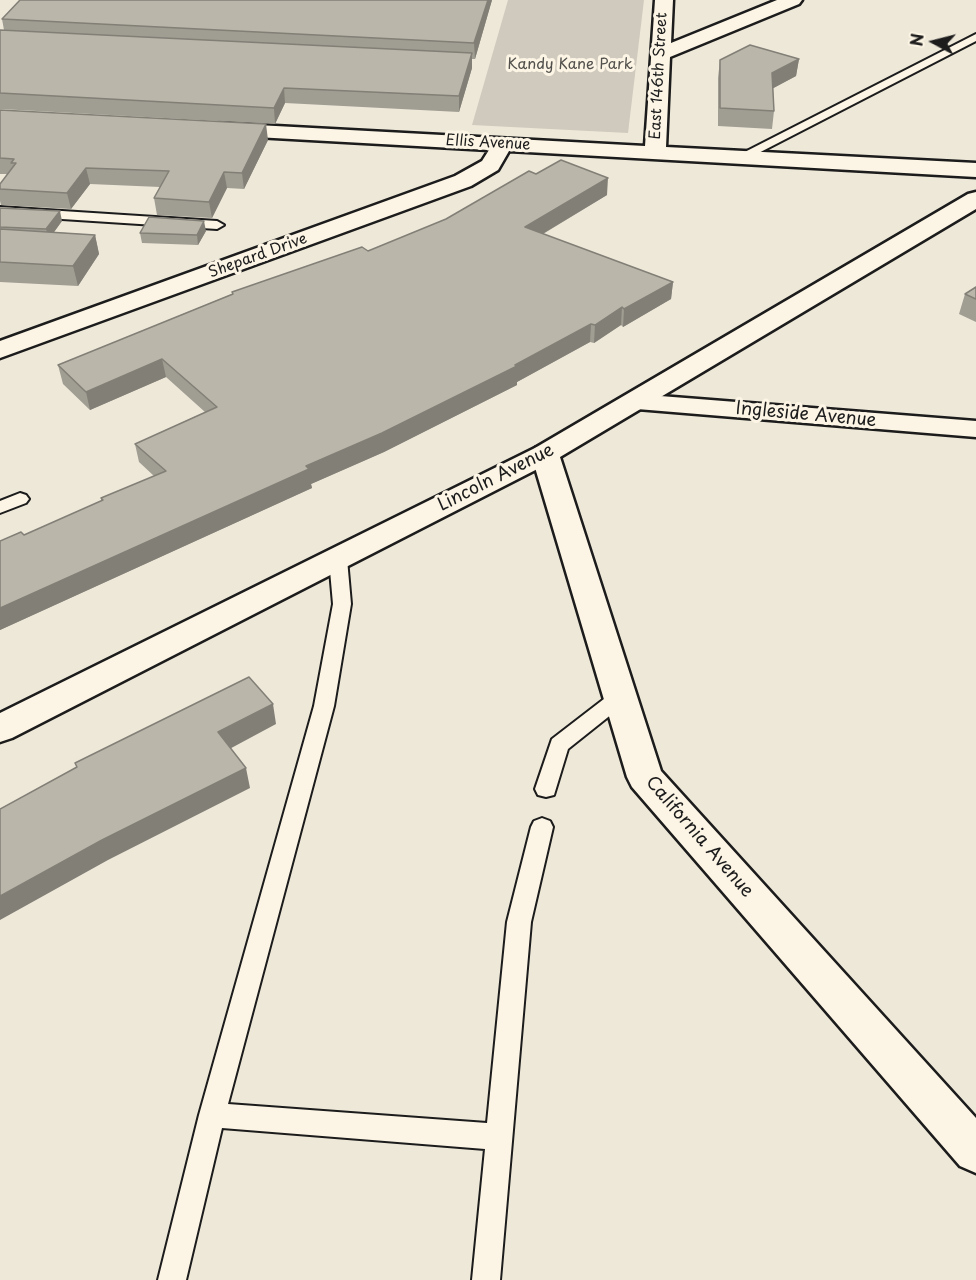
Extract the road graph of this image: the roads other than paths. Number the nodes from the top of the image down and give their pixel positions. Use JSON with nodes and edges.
{"nodes":[{"id":1,"x":664,"y":0,"type":"edge"},
{"id":2,"x":793,"y":0,"type":"edge"},
{"id":3,"x":976,"y":37,"type":"edge"},
{"id":4,"x":661,"y":54,"type":"junction"},
{"id":5,"x":199,"y":128,"type":"edge"},
{"id":6,"x":503,"y":144,"type":"junction"},
{"id":7,"x":655,"y":153,"type":"junction"},
{"id":8,"x":741,"y":157,"type":"junction"},
{"id":9,"x":976,"y":170,"type":"edge"},
{"id":10,"x":976,"y":199,"type":"edge"},
{"id":11,"x":0,"y":211,"type":"edge"},
{"id":12,"x":217,"y":225,"type":"dead end"},
{"id":13,"x":0,"y":350,"type":"edge"},
{"id":14,"x":635,"y":402,"type":"junction"},
{"id":15,"x":976,"y":429,"type":"edge"},
{"id":16,"x":546,"y":454,"type":"junction"},
{"id":17,"x":20,"y":499,"type":"dead end"},
{"id":18,"x":0,"y":507,"type":"edge"},
{"id":19,"x":338,"y":559,"type":"junction"},
{"id":20,"x":620,"y":697,"type":"junction"},
{"id":21,"x":0,"y":729,"type":"edge"},
{"id":22,"x":546,"y":789,"type":"dead end"},
{"id":23,"x":542,"y":826,"type":"dead end"},
{"id":24,"x":212,"y":1115,"type":"junction"},
{"id":25,"x":498,"y":1137,"type":"junction"},
{"id":26,"x":976,"y":1150,"type":"edge"},
{"id":27,"x":172,"y":1280,"type":"edge"},
{"id":28,"x":486,"y":1280,"type":"edge"}],
"edges":[{"from":1,"to":4,"type":"street","name":"East 146th Street"},
{"from":2,"to":4,"type":"street"},
{"from":3,"to":8,"type":"lane"},
{"from":4,"to":7,"type":"street","name":"East 146th Street"},
{"from":5,"to":6,"type":"street","name":"Ellis Avenue"},
{"from":6,"to":7,"type":"street","name":"Ellis Avenue"},
{"from":6,"to":13,"type":"street","name":"Shepard Drive"},
{"from":7,"to":8,"type":"street","name":"Ellis Avenue"},
{"from":8,"to":9,"type":"street","name":"Ellis Avenue"},
{"from":10,"to":14,"type":"street","name":"Lincoln Avenue"},
{"from":11,"to":12,"type":"lane"},
{"from":14,"to":15,"type":"street","name":"Ingleside Avenue"},
{"from":14,"to":16,"type":"street","name":"Lincoln Avenue"},
{"from":16,"to":19,"type":"street","name":"Lincoln Avenue"},
{"from":16,"to":20,"type":"street","name":"California Avenue"},
{"from":17,"to":18,"type":"lane"},
{"from":19,"to":21,"type":"street","name":"Lincoln Avenue"},
{"from":19,"to":24,"type":"lane"},
{"from":20,"to":22,"type":"lane"},
{"from":20,"to":26,"type":"street","name":"California Avenue"},
{"from":23,"to":25,"type":"lane"},
{"from":24,"to":25,"type":"lane"},
{"from":24,"to":27,"type":"lane"},
{"from":25,"to":28,"type":"lane"}]}
